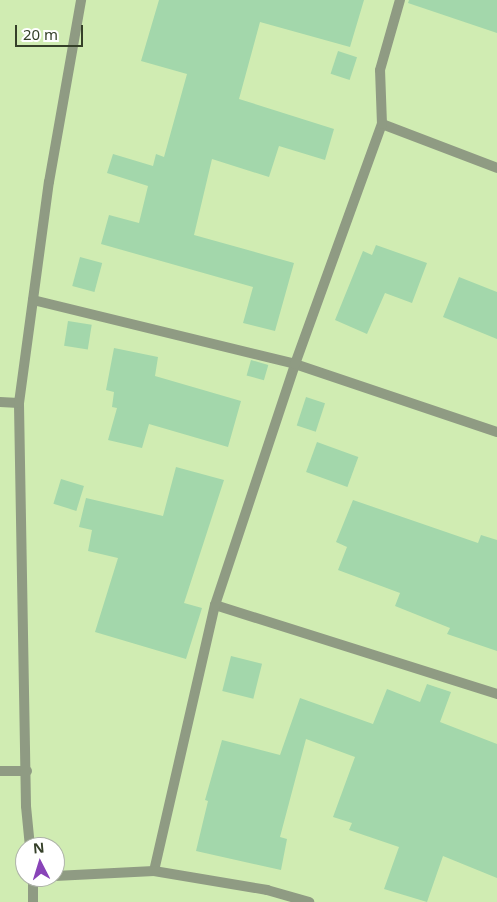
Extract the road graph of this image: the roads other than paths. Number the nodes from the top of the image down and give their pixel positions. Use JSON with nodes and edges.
{"nodes":[{"id":1,"x":81,"y":0,"type":"edge"},
{"id":2,"x":400,"y":0,"type":"edge"},
{"id":3,"x":382,"y":124,"type":"junction"},
{"id":4,"x":497,"y":168,"type":"edge"},
{"id":5,"x":33,"y":300,"type":"junction"},
{"id":6,"x":295,"y":364,"type":"junction"},
{"id":7,"x":0,"y":402,"type":"edge"},
{"id":8,"x":19,"y":403,"type":"junction"},
{"id":9,"x":497,"y":432,"type":"edge"},
{"id":10,"x":215,"y":605,"type":"junction"},
{"id":11,"x":497,"y":694,"type":"edge"},
{"id":12,"x":0,"y":770,"type":"edge"},
{"id":13,"x":27,"y":771,"type":"junction"},
{"id":14,"x":29,"y":837,"type":"edge"},
{"id":15,"x":154,"y":871,"type":"junction"},
{"id":16,"x":65,"y":875,"type":"edge"},
{"id":17,"x":33,"y":887,"type":"edge"},
{"id":18,"x":33,"y":902,"type":"edge"},
{"id":19,"x":310,"y":902,"type":"edge"}],
"edges":[{"from":1,"to":5,"type":"street"},
{"from":2,"to":3,"type":"street"},
{"from":3,"to":4,"type":"street"},
{"from":3,"to":6,"type":"street"},
{"from":5,"to":6,"type":"street"},
{"from":5,"to":8,"type":"street"},
{"from":6,"to":9,"type":"street"},
{"from":6,"to":10,"type":"street"},
{"from":7,"to":8,"type":"street"},
{"from":8,"to":13,"type":"street"},
{"from":10,"to":11,"type":"street"},
{"from":10,"to":15,"type":"street"},
{"from":12,"to":13,"type":"street"},
{"from":13,"to":14,"type":"street"},
{"from":15,"to":16,"type":"street"},
{"from":15,"to":19,"type":"street"},
{"from":17,"to":18,"type":"street"}]}
